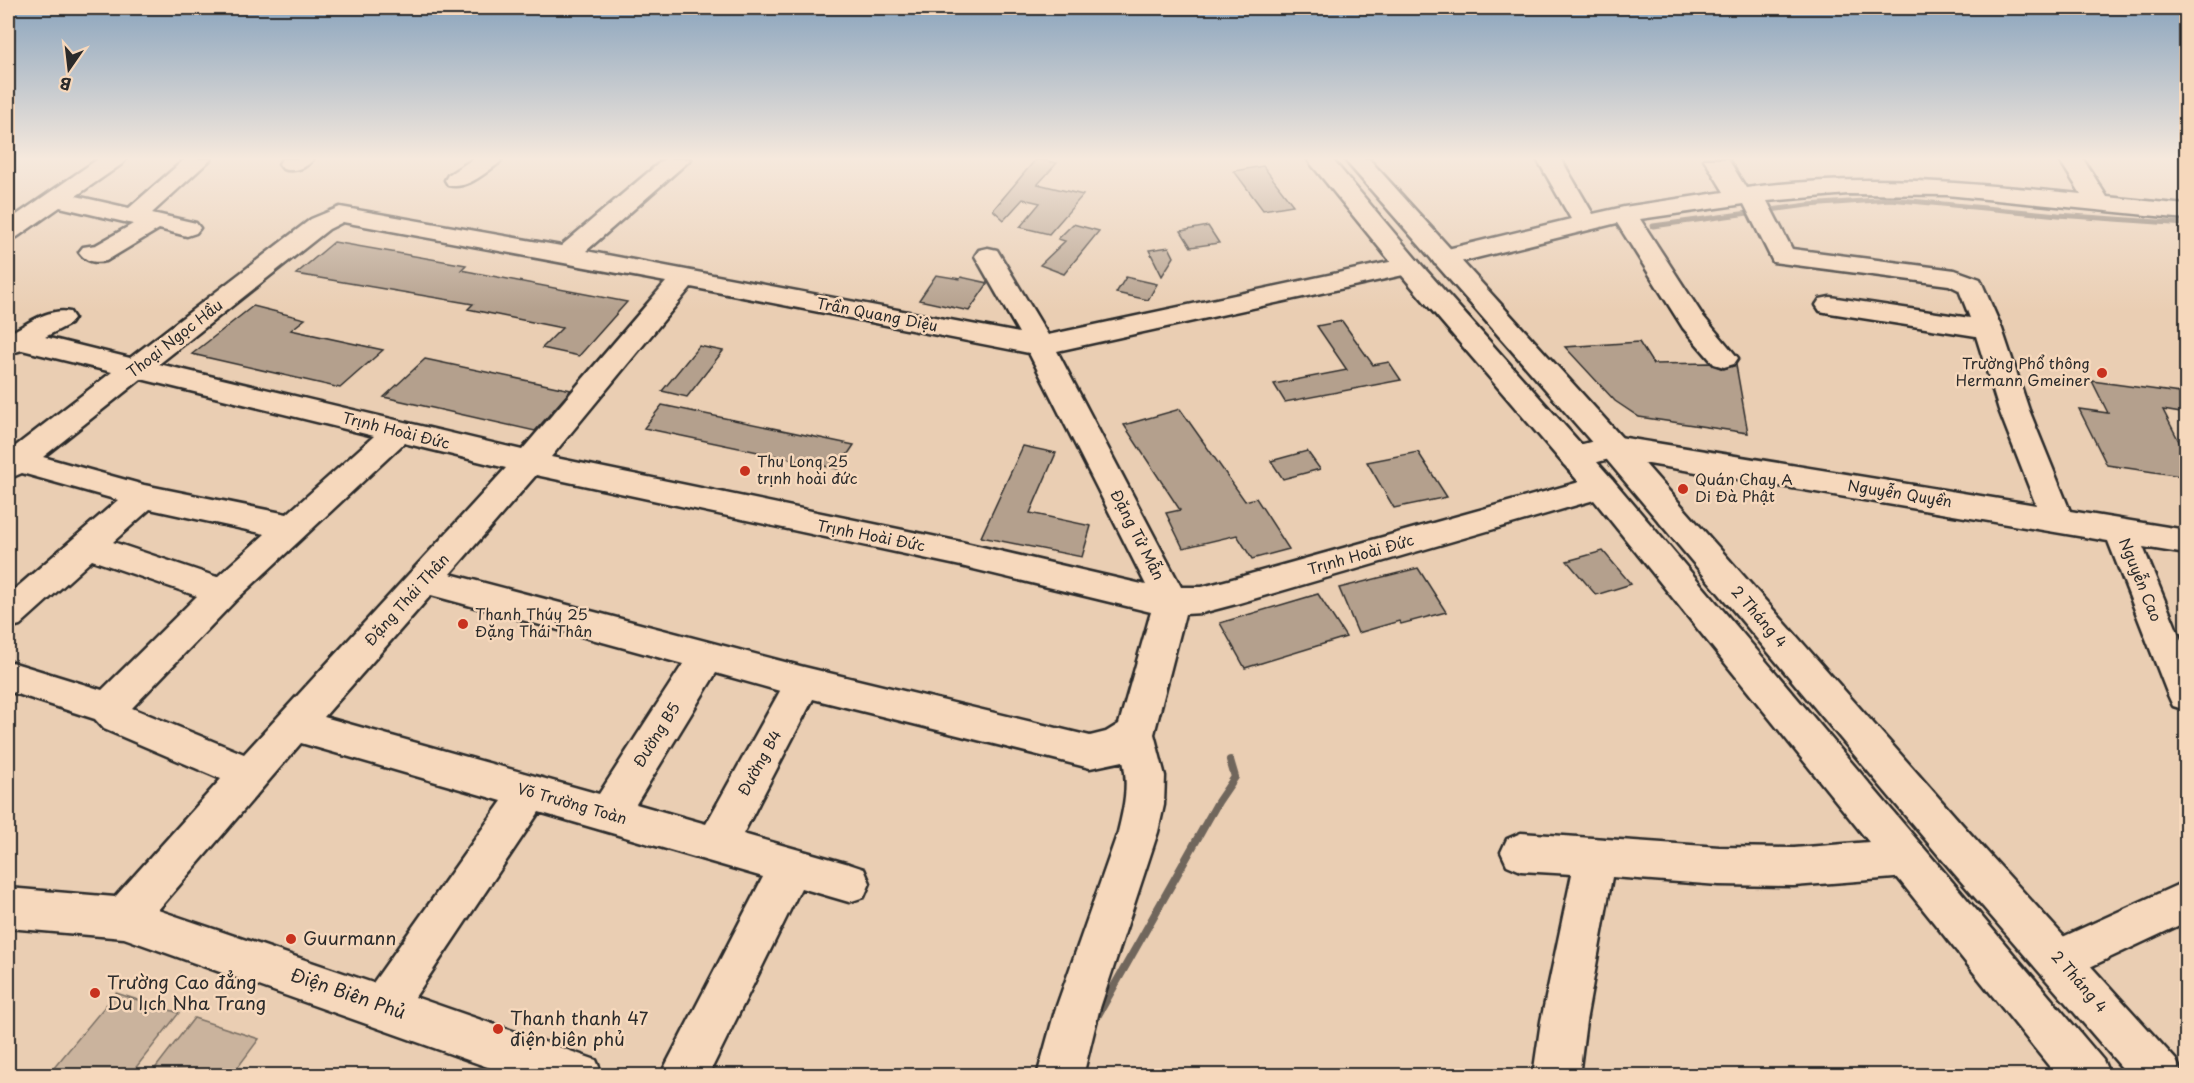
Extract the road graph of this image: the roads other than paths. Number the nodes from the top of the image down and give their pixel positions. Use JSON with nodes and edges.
{"nodes":[{"id":1,"x":40,"y":210,"type":"edge"},
{"id":2,"x":102,"y":210,"type":"edge"},
{"id":3,"x":154,"y":210,"type":"edge"},
{"id":4,"x":620,"y":210,"type":"edge"},
{"id":5,"x":1361,"y":210,"type":"edge"},
{"id":6,"x":1401,"y":210,"type":"edge"},
{"id":7,"x":1578,"y":210,"type":"edge"},
{"id":8,"x":1653,"y":210,"type":"edge"},
{"id":9,"x":1755,"y":210,"type":"edge"},
{"id":10,"x":2160,"y":210,"type":"edge"},
{"id":11,"x":2187,"y":212,"type":"edge"},
{"id":12,"x":344,"y":214,"type":"joint"},
{"id":13,"x":1624,"y":214,"type":"junction"},
{"id":14,"x":145,"y":219,"type":"junction"},
{"id":15,"x":1585,"y":221,"type":"junction"},
{"id":16,"x":187,"y":228,"type":"dead end"},
{"id":17,"x":8,"y":232,"type":"edge"},
{"id":18,"x":92,"y":252,"type":"dead end"},
{"id":19,"x":566,"y":255,"type":"junction"},
{"id":20,"x":988,"y":256,"type":"dead end"},
{"id":21,"x":1444,"y":258,"type":"junction"},
{"id":22,"x":1408,"y":266,"type":"junction"},
{"id":23,"x":684,"y":278,"type":"junction"},
{"id":24,"x":1830,"y":305,"type":"dead end"},
{"id":25,"x":60,"y":318,"type":"dead end"},
{"id":26,"x":1988,"y":329,"type":"junction"},
{"id":27,"x":14,"y":343,"type":"edge"},
{"id":28,"x":1040,"y":346,"type":"junction"},
{"id":29,"x":1724,"y":358,"type":"dead end"},
{"id":30,"x":136,"y":369,"type":"junction"},
{"id":31,"x":398,"y":431,"type":"junction"},
{"id":32,"x":1594,"y":452,"type":"junction"},
{"id":33,"x":529,"y":463,"type":"junction"},
{"id":34,"x":12,"y":464,"type":"edge"},
{"id":35,"x":1601,"y":487,"type":"junction"},
{"id":36,"x":144,"y":496,"type":"junction"},
{"id":37,"x":2058,"y":520,"type":"junction"},
{"id":38,"x":294,"y":528,"type":"junction"},
{"id":39,"x":2120,"y":531,"type":"junction"},
{"id":40,"x":2187,"y":542,"type":"edge"},
{"id":41,"x":87,"y":546,"type":"junction"},
{"id":42,"x":425,"y":580,"type":"junction"},
{"id":43,"x":223,"y":592,"type":"junction"},
{"id":44,"x":1171,"y":602,"type":"junction"},
{"id":45,"x":8,"y":615,"type":"edge"},
{"id":46,"x":707,"y":657,"type":"junction"},
{"id":47,"x":8,"y":676,"type":"edge"},
{"id":48,"x":804,"y":682,"type":"junction"},
{"id":49,"x":2187,"y":696,"type":"edge"},
{"id":50,"x":108,"y":708,"type":"junction"},
{"id":51,"x":294,"y":725,"type":"junction"},
{"id":52,"x":1135,"y":734,"type":"junction"},
{"id":53,"x":249,"y":774,"type":"junction"},
{"id":54,"x":530,"y":793,"type":"junction"},
{"id":55,"x":608,"y":814,"type":"junction"},
{"id":56,"x":716,"y":845,"type":"junction"},
{"id":57,"x":1521,"y":852,"type":"dead end"},
{"id":58,"x":1595,"y":857,"type":"junction"},
{"id":59,"x":1907,"y":858,"type":"junction"},
{"id":60,"x":791,"y":866,"type":"junction"},
{"id":61,"x":849,"y":883,"type":"dead end"},
{"id":62,"x":2187,"y":902,"type":"edge"},
{"id":63,"x":8,"y":908,"type":"edge"},
{"id":64,"x":124,"y":918,"type":"junction"},
{"id":65,"x":2060,"y":960,"type":"junction"},
{"id":66,"x":383,"y":1006,"type":"junction"},
{"id":67,"x":580,"y":1076,"type":"edge"},
{"id":68,"x":683,"y":1076,"type":"edge"},
{"id":69,"x":1060,"y":1076,"type":"edge"},
{"id":70,"x":1556,"y":1076,"type":"edge"},
{"id":71,"x":2087,"y":1076,"type":"edge"},
{"id":72,"x":2160,"y":1076,"type":"edge"}],
"edges":[{"from":1,"to":17,"type":"street"},
{"from":2,"to":14,"type":"street"},
{"from":3,"to":14,"type":"street"},
{"from":4,"to":19,"type":"street"},
{"from":5,"to":22,"type":"street","name":"2 Tháng 4"},
{"from":6,"to":21,"type":"street","name":"2 Tháng 4"},
{"from":7,"to":15,"type":"street"},
{"from":8,"to":13,"type":"street"},
{"from":9,"to":26,"type":"street"},
{"from":10,"to":11,"type":"street"},
{"from":12,"to":19,"type":"street","name":"Trần Quang Diệu"},
{"from":12,"to":30,"type":"street","name":"Thoại Ngọc Hầu"},
{"from":13,"to":15,"type":"street"},
{"from":13,"to":29,"type":"street"},
{"from":14,"to":16,"type":"street"},
{"from":14,"to":18,"type":"street"},
{"from":15,"to":21,"type":"street"},
{"from":19,"to":23,"type":"street","name":"Trần Quang Diệu"},
{"from":20,"to":28,"type":"street","name":"Đặng Tử Mẫn"},
{"from":21,"to":32,"type":"street","name":"2 Tháng 4"},
{"from":22,"to":28,"type":"street","name":"Trần Quang Diệu"},
{"from":22,"to":32,"type":"street","name":"2 Tháng 4"},
{"from":23,"to":28,"type":"street","name":"Trần Quang Diệu"},
{"from":23,"to":33,"type":"street","name":"Đặng Thái Thân"},
{"from":24,"to":26,"type":"street"},
{"from":25,"to":27,"type":"street"},
{"from":26,"to":37,"type":"street"},
{"from":27,"to":30,"type":"street","name":"Trịnh Hoài Đức"},
{"from":28,"to":44,"type":"street","name":"Đặng Tử Mẫn"},
{"from":30,"to":31,"type":"street","name":"Trịnh Hoài Đức"},
{"from":30,"to":34,"type":"street","name":"Thoại Ngọc Hầu"},
{"from":31,"to":33,"type":"street","name":"Trịnh Hoài Đức"},
{"from":31,"to":38,"type":"street"},
{"from":32,"to":35,"type":"street","name":"2 Tháng 4"},
{"from":32,"to":37,"type":"street","name":"Nguyễn Quyền"},
{"from":32,"to":65,"type":"street","name":"2 Tháng 4"},
{"from":33,"to":42,"type":"street","name":"Đặng Thái Thân"},
{"from":33,"to":44,"type":"street","name":"Trịnh Hoài Đức"},
{"from":34,"to":36,"type":"street"},
{"from":35,"to":44,"type":"street","name":"Trịnh Hoài Đức"},
{"from":35,"to":59,"type":"street","name":"2 Tháng 4"},
{"from":36,"to":38,"type":"street"},
{"from":36,"to":41,"type":"street"},
{"from":37,"to":39,"type":"street","name":"Nguyễn Quyền"},
{"from":38,"to":43,"type":"street"},
{"from":39,"to":40,"type":"street","name":"Nguyễn Quyền"},
{"from":39,"to":49,"type":"street","name":"Nguyễn Cao"},
{"from":41,"to":43,"type":"street"},
{"from":41,"to":45,"type":"street"},
{"from":42,"to":46,"type":"street"},
{"from":42,"to":51,"type":"street","name":"Đặng Thái Thân"},
{"from":43,"to":50,"type":"street"},
{"from":44,"to":52,"type":"street"},
{"from":46,"to":48,"type":"street"},
{"from":46,"to":55,"type":"street","name":"Đường B5"},
{"from":47,"to":50,"type":"street"},
{"from":48,"to":52,"type":"street"},
{"from":48,"to":56,"type":"street","name":"Đường B4"},
{"from":50,"to":53,"type":"street"},
{"from":51,"to":53,"type":"street","name":"Đặng Thái Thân"},
{"from":51,"to":54,"type":"street","name":"Võ Trường Toàn"},
{"from":52,"to":69,"type":"street"},
{"from":53,"to":64,"type":"street","name":"Đặng Thái Thân"},
{"from":54,"to":55,"type":"street","name":"Võ Trường Toàn"},
{"from":54,"to":66,"type":"street"},
{"from":55,"to":56,"type":"street","name":"Võ Trường Toàn"},
{"from":56,"to":60,"type":"street","name":"Võ Trường Toàn"},
{"from":57,"to":58,"type":"street"},
{"from":58,"to":59,"type":"street"},
{"from":58,"to":70,"type":"street"},
{"from":59,"to":71,"type":"street","name":"2 Tháng 4"},
{"from":60,"to":61,"type":"street","name":"Võ Trường Toàn"},
{"from":60,"to":68,"type":"street"},
{"from":62,"to":65,"type":"street"},
{"from":63,"to":64,"type":"street","name":"Điện Biên Phủ"},
{"from":64,"to":66,"type":"street","name":"Điện Biên Phủ"},
{"from":65,"to":72,"type":"street","name":"2 Tháng 4"},
{"from":66,"to":67,"type":"street","name":"Điện Biên Phủ"}]}
